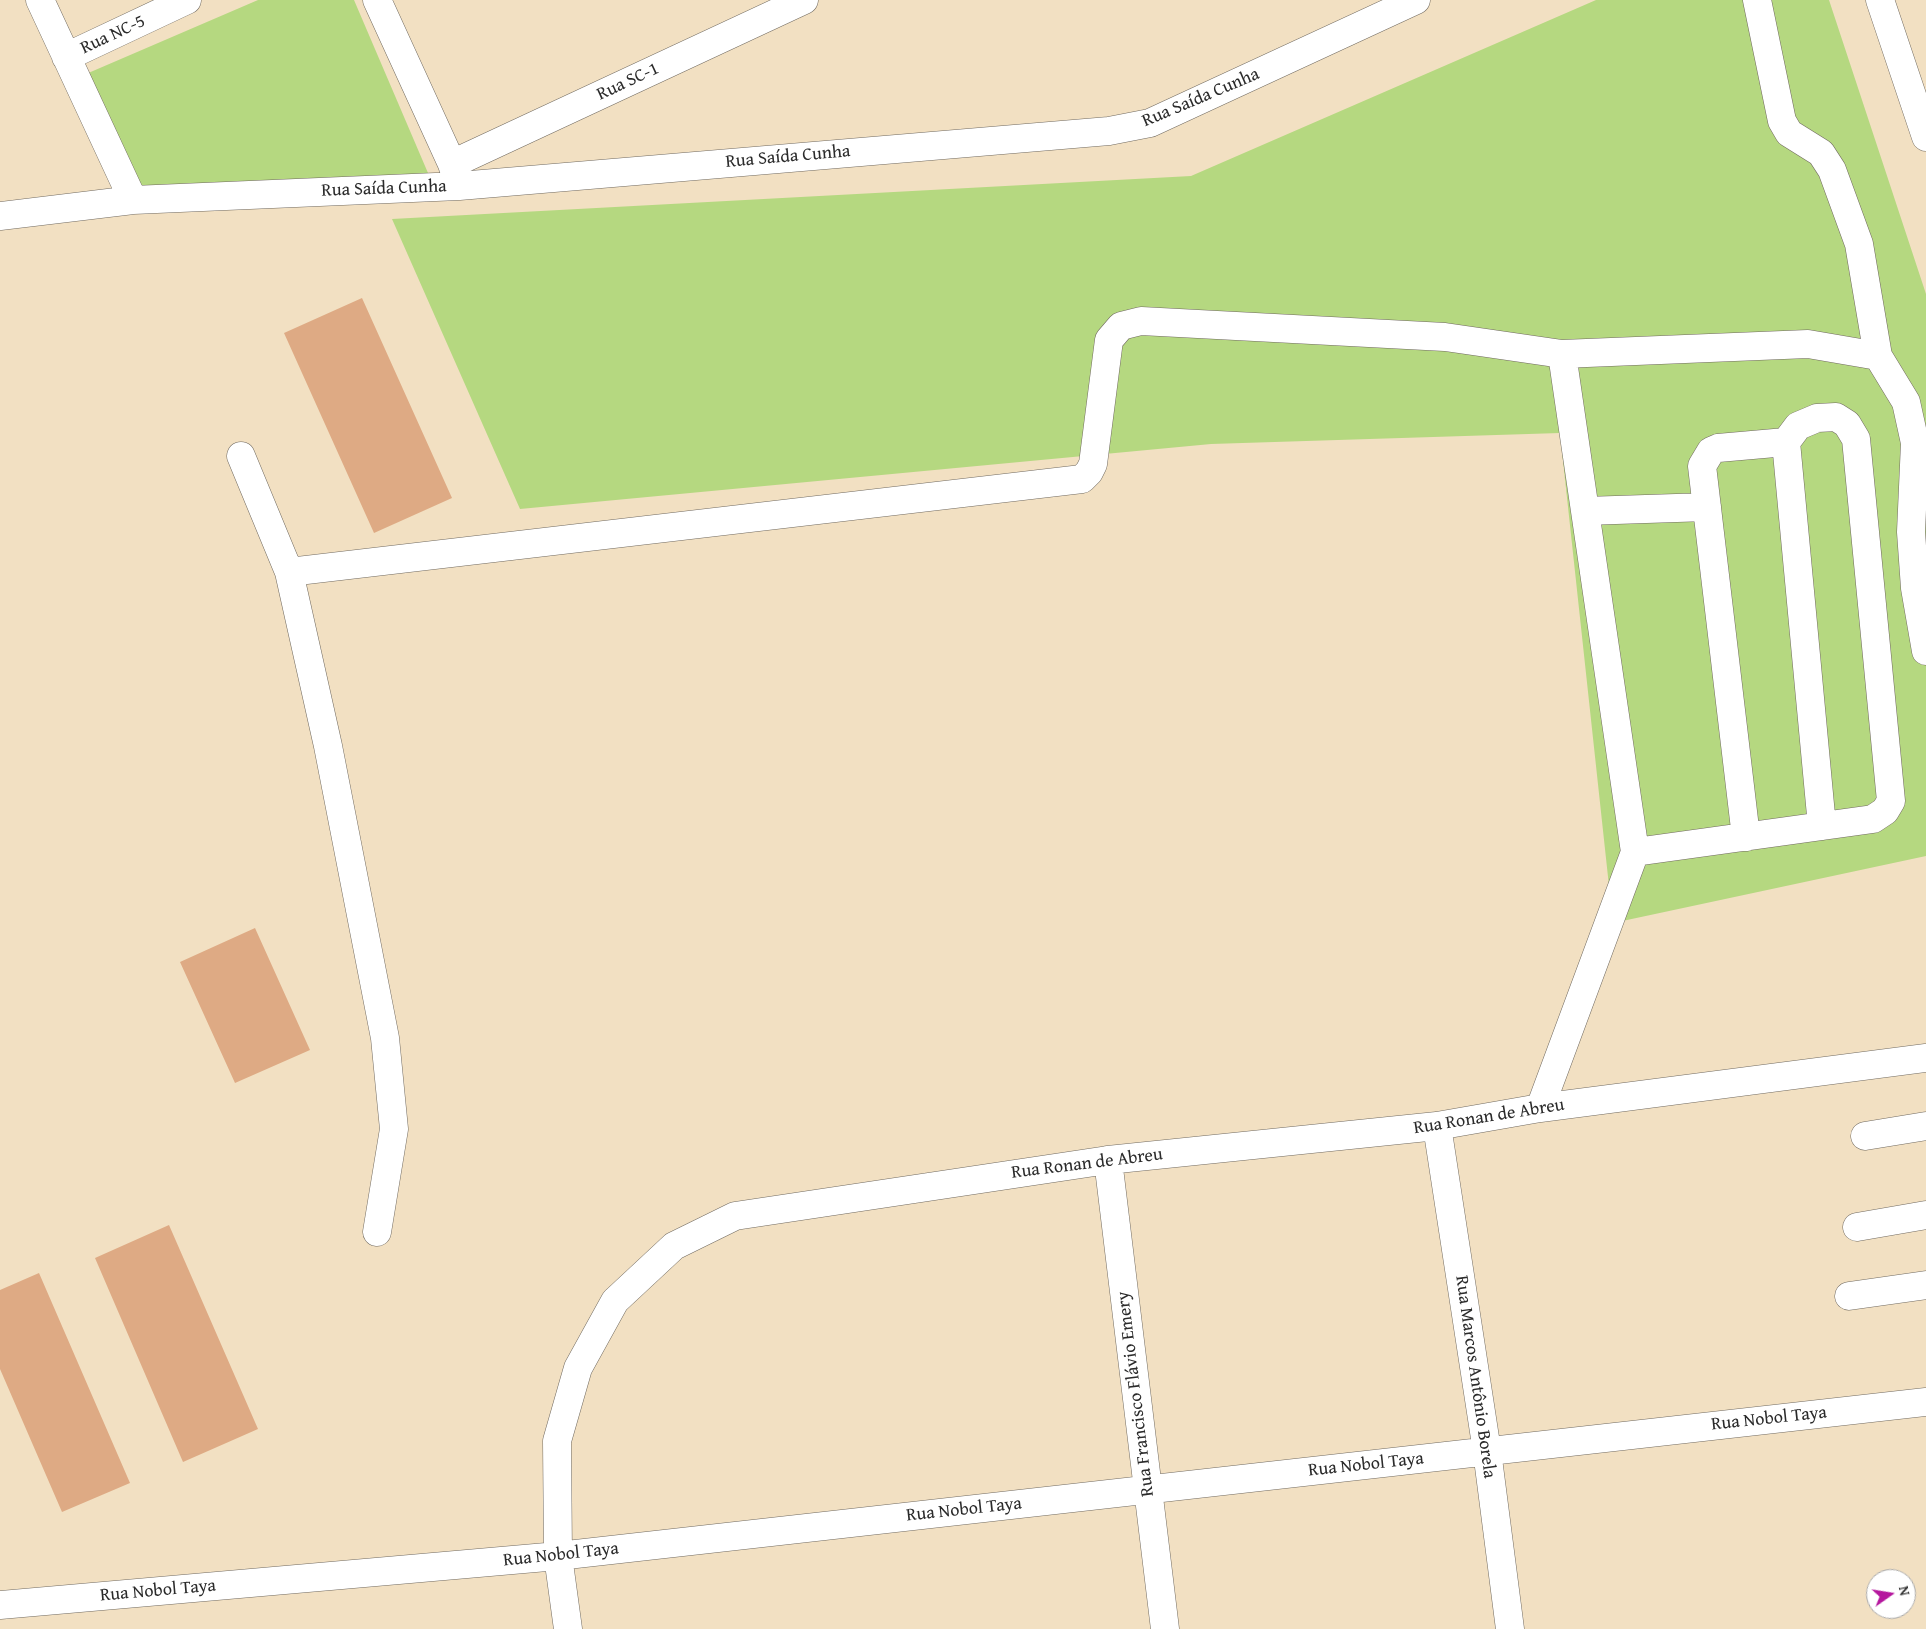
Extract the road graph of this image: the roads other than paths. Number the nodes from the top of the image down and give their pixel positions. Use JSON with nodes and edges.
{"nodes":[{"id":1,"x":40,"y":0,"type":"edge"},
{"id":2,"x":186,"y":0,"type":"edge"},
{"id":3,"x":377,"y":0,"type":"edge"},
{"id":4,"x":804,"y":0,"type":"edge"},
{"id":5,"x":1416,"y":0,"type":"edge"},
{"id":6,"x":1758,"y":0,"type":"edge"},
{"id":7,"x":1880,"y":0,"type":"edge"},
{"id":8,"x":66,"y":57,"type":"junction"},
{"id":9,"x":1926,"y":137,"type":"edge"},
{"id":10,"x":455,"y":175,"type":"junction"},
{"id":11,"x":133,"y":200,"type":"junction"},
{"id":12,"x":0,"y":216,"type":"edge"},
{"id":13,"x":1562,"y":354,"type":"junction"},
{"id":14,"x":1878,"y":356,"type":"junction"},
{"id":15,"x":1786,"y":442,"type":"junction"},
{"id":16,"x":241,"y":456,"type":"dead end"},
{"id":17,"x":1920,"y":473,"type":"edge"},
{"id":18,"x":1707,"y":507,"type":"junction"},
{"id":19,"x":1585,"y":511,"type":"junction"},
{"id":20,"x":289,"y":572,"type":"junction"},
{"id":21,"x":1926,"y":651,"type":"edge"},
{"id":22,"x":1822,"y":826,"type":"junction"},
{"id":23,"x":1746,"y":837,"type":"junction"},
{"id":24,"x":1635,"y":852,"type":"junction"},
{"id":25,"x":1926,"y":1058,"type":"edge"},
{"id":26,"x":1540,"y":1108,"type":"junction"},
{"id":27,"x":1438,"y":1126,"type":"junction"},
{"id":28,"x":1926,"y":1126,"type":"edge"},
{"id":29,"x":1865,"y":1136,"type":"dead end"},
{"id":30,"x":1108,"y":1160,"type":"junction"},
{"id":31,"x":1926,"y":1215,"type":"edge"},
{"id":32,"x":1856,"y":1227,"type":"dead end"},
{"id":33,"x":377,"y":1232,"type":"dead end"},
{"id":34,"x":1926,"y":1285,"type":"edge"},
{"id":35,"x":1849,"y":1296,"type":"dead end"},
{"id":36,"x":1926,"y":1402,"type":"edge"},
{"id":37,"x":1487,"y":1451,"type":"junction"},
{"id":38,"x":1148,"y":1489,"type":"junction"},
{"id":39,"x":558,"y":1556,"type":"junction"},
{"id":40,"x":0,"y":1605,"type":"edge"},
{"id":41,"x":568,"y":1629,"type":"edge"},
{"id":42,"x":1165,"y":1629,"type":"edge"},
{"id":43,"x":1510,"y":1629,"type":"edge"}],
"edges":[{"from":1,"to":8,"type":"street"},
{"from":2,"to":8,"type":"street","name":"Rua NC-5"},
{"from":3,"to":10,"type":"street"},
{"from":4,"to":10,"type":"street","name":"Rua SC-1"},
{"from":5,"to":10,"type":"street","name":"Rua Saída Cunha"},
{"from":6,"to":14,"type":"street"},
{"from":7,"to":9,"type":"street"},
{"from":8,"to":11,"type":"street"},
{"from":10,"to":11,"type":"street","name":"Rua Saída Cunha"},
{"from":11,"to":12,"type":"street","name":"Rua Saída Cunha"},
{"from":13,"to":14,"type":"street"},
{"from":13,"to":19,"type":"street"},
{"from":13,"to":20,"type":"street"},
{"from":14,"to":17,"type":"street"},
{"from":15,"to":18,"type":"street"},
{"from":15,"to":22,"type":"street"},
{"from":15,"to":22,"type":"street"},
{"from":16,"to":20,"type":"street"},
{"from":17,"to":21,"type":"street"},
{"from":18,"to":19,"type":"street"},
{"from":18,"to":23,"type":"street"},
{"from":19,"to":24,"type":"street"},
{"from":20,"to":33,"type":"street"},
{"from":22,"to":23,"type":"street"},
{"from":23,"to":24,"type":"street"},
{"from":24,"to":26,"type":"street"},
{"from":25,"to":26,"type":"street","name":"Rua Ronan de Abreu"},
{"from":26,"to":27,"type":"street","name":"Rua Ronan de Abreu"},
{"from":27,"to":30,"type":"street","name":"Rua Ronan de Abreu"},
{"from":27,"to":37,"type":"street","name":"Rua Marcos Antônio Borela"},
{"from":28,"to":29,"type":"street"},
{"from":30,"to":38,"type":"street","name":"Rua Francisco Flávio Emery"},
{"from":30,"to":39,"type":"street","name":"Rua Ronan de Abreu"},
{"from":31,"to":32,"type":"street"},
{"from":34,"to":35,"type":"street"},
{"from":36,"to":37,"type":"street","name":"Rua Nobol Taya"},
{"from":37,"to":38,"type":"street","name":"Rua Nobol Taya"},
{"from":37,"to":43,"type":"street","name":"Rua Marcos Antônio Borela"},
{"from":38,"to":39,"type":"street","name":"Rua Nobol Taya"},
{"from":38,"to":42,"type":"street","name":"Rua Francisco Flávio Emery"},
{"from":39,"to":40,"type":"street","name":"Rua Nobol Taya"},
{"from":39,"to":41,"type":"street","name":"Rua Ronan de Abreu"}]}
